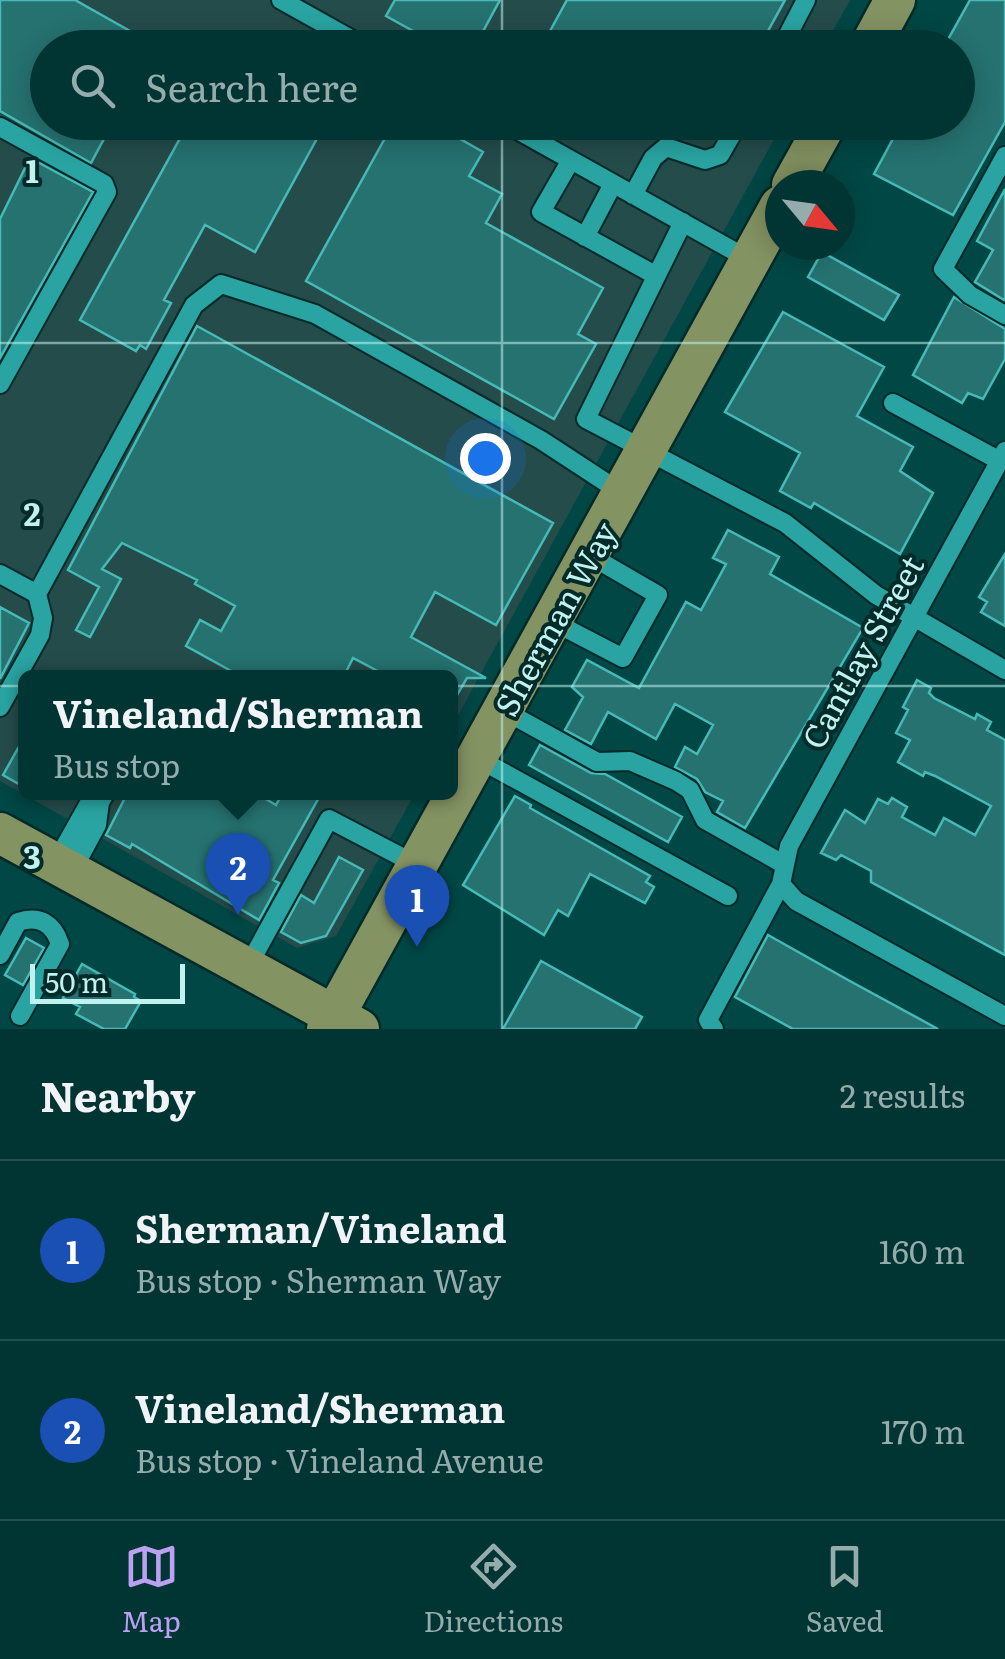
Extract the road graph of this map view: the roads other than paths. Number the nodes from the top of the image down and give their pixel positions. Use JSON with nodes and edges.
{"nodes":[{"id":1,"x":281,"y":0,"type":"edge"},
{"id":2,"x":806,"y":0,"type":"edge"},
{"id":3,"x":895,"y":0,"type":"edge"},
{"id":4,"x":334,"y":30,"type":"edge"},
{"id":5,"x":790,"y":30,"type":"edge"},
{"id":6,"x":879,"y":30,"type":"edge"},
{"id":7,"x":0,"y":127,"type":"edge"},
{"id":8,"x":535,"y":140,"type":"edge"},
{"id":9,"x":729,"y":140,"type":"edge"},
{"id":10,"x":817,"y":140,"type":"edge"},
{"id":11,"x":1005,"y":156,"type":"edge"},
{"id":12,"x":571,"y":160,"type":"junction"},
{"id":13,"x":800,"y":170,"type":"edge"},
{"id":14,"x":614,"y":184,"type":"junction"},
{"id":15,"x":634,"y":195,"type":"junction"},
{"id":16,"x":682,"y":222,"type":"junction"},
{"id":17,"x":765,"y":233,"type":"edge"},
{"id":18,"x":586,"y":237,"type":"junction"},
{"id":19,"x":750,"y":260,"type":"junction"},
{"id":20,"x":655,"y":275,"type":"junction"},
{"id":21,"x":1005,"y":315,"type":"edge"},
{"id":22,"x":0,"y":384,"type":"edge"},
{"id":23,"x":892,"y":403,"type":"dead end"},
{"id":24,"x":647,"y":449,"type":"junction"},
{"id":25,"x":1002,"y":456,"type":"edge"},
{"id":26,"x":622,"y":493,"type":"junction"},
{"id":27,"x":589,"y":555,"type":"junction"},
{"id":28,"x":0,"y":574,"type":"edge"},
{"id":29,"x":37,"y":594,"type":"junction"},
{"id":30,"x":912,"y":618,"type":"junction"},
{"id":31,"x":552,"y":622,"type":"junction"},
{"id":32,"x":21,"y":670,"type":"edge"},
{"id":33,"x":1005,"y":670,"type":"edge"},
{"id":34,"x":18,"y":675,"type":"edge"},
{"id":35,"x":0,"y":707,"type":"edge"},
{"id":36,"x":504,"y":710,"type":"junction"},
{"id":37,"x":478,"y":758,"type":"junction"},
{"id":38,"x":458,"y":794,"type":"edge"},
{"id":39,"x":99,"y":800,"type":"edge"},
{"id":40,"x":454,"y":800,"type":"edge"},
{"id":41,"x":0,"y":833,"type":"edge"},
{"id":42,"x":418,"y":865,"type":"junction"},
{"id":43,"x":63,"y":868,"type":"junction"},
{"id":44,"x":783,"y":875,"type":"junction"},
{"id":45,"x":728,"y":896,"type":"dead end"},
{"id":46,"x":0,"y":954,"type":"edge"},
{"id":47,"x":246,"y":970,"type":"junction"},
{"id":48,"x":20,"y":1016,"type":"dead end"},
{"id":49,"x":1005,"y":1016,"type":"edge"},
{"id":50,"x":340,"y":1024,"type":"edge"},
{"id":51,"x":714,"y":1029,"type":"edge"}],
"edges":[{"from":1,"to":4,"type":"street"},
{"from":2,"to":5,"type":"street"},
{"from":3,"to":6,"type":"main road"},
{"from":7,"to":22,"type":"street"},
{"from":8,"to":12,"type":"street"},
{"from":9,"to":15,"type":"street"},
{"from":10,"to":13,"type":"main road"},
{"from":11,"to":21,"type":"street"},
{"from":12,"to":14,"type":"street"},
{"from":12,"to":18,"type":"street"},
{"from":14,"to":15,"type":"street"},
{"from":14,"to":18,"type":"street"},
{"from":15,"to":16,"type":"street"},
{"from":16,"to":19,"type":"street"},
{"from":16,"to":20,"type":"street"},
{"from":17,"to":19,"type":"main road","name":"Sherman Way"},
{"from":18,"to":20,"type":"street"},
{"from":19,"to":24,"type":"main road","name":"Sherman Way"},
{"from":20,"to":24,"type":"street"},
{"from":23,"to":25,"type":"street"},
{"from":24,"to":26,"type":"main road","name":"Sherman Way"},
{"from":24,"to":30,"type":"street"},
{"from":25,"to":30,"type":"street","name":"Cantlay Street"},
{"from":26,"to":27,"type":"main road","name":"Sherman Way"},
{"from":26,"to":29,"type":"street"},
{"from":27,"to":31,"type":"main road","name":"Sherman Way"},
{"from":27,"to":31,"type":"street"},
{"from":28,"to":29,"type":"street"},
{"from":29,"to":32,"type":"street"},
{"from":30,"to":33,"type":"street"},
{"from":30,"to":44,"type":"street","name":"Cantlay Street"},
{"from":31,"to":36,"type":"main road","name":"Sherman Way"},
{"from":34,"to":35,"type":"street"},
{"from":36,"to":37,"type":"main road","name":"Sherman Way"},
{"from":36,"to":44,"type":"street"},
{"from":37,"to":38,"type":"main road","name":"Sherman Way"},
{"from":37,"to":45,"type":"street"},
{"from":39,"to":43,"type":"street"},
{"from":40,"to":42,"type":"main road","name":"Sherman Way"},
{"from":41,"to":43,"type":"main road"},
{"from":42,"to":47,"type":"street"},
{"from":42,"to":50,"type":"main road","name":"Sherman Way"},
{"from":43,"to":47,"type":"main road"},
{"from":44,"to":49,"type":"street"},
{"from":44,"to":51,"type":"street","name":"Cantlay Street"},
{"from":46,"to":48,"type":"street"},
{"from":47,"to":50,"type":"main road"}]}
